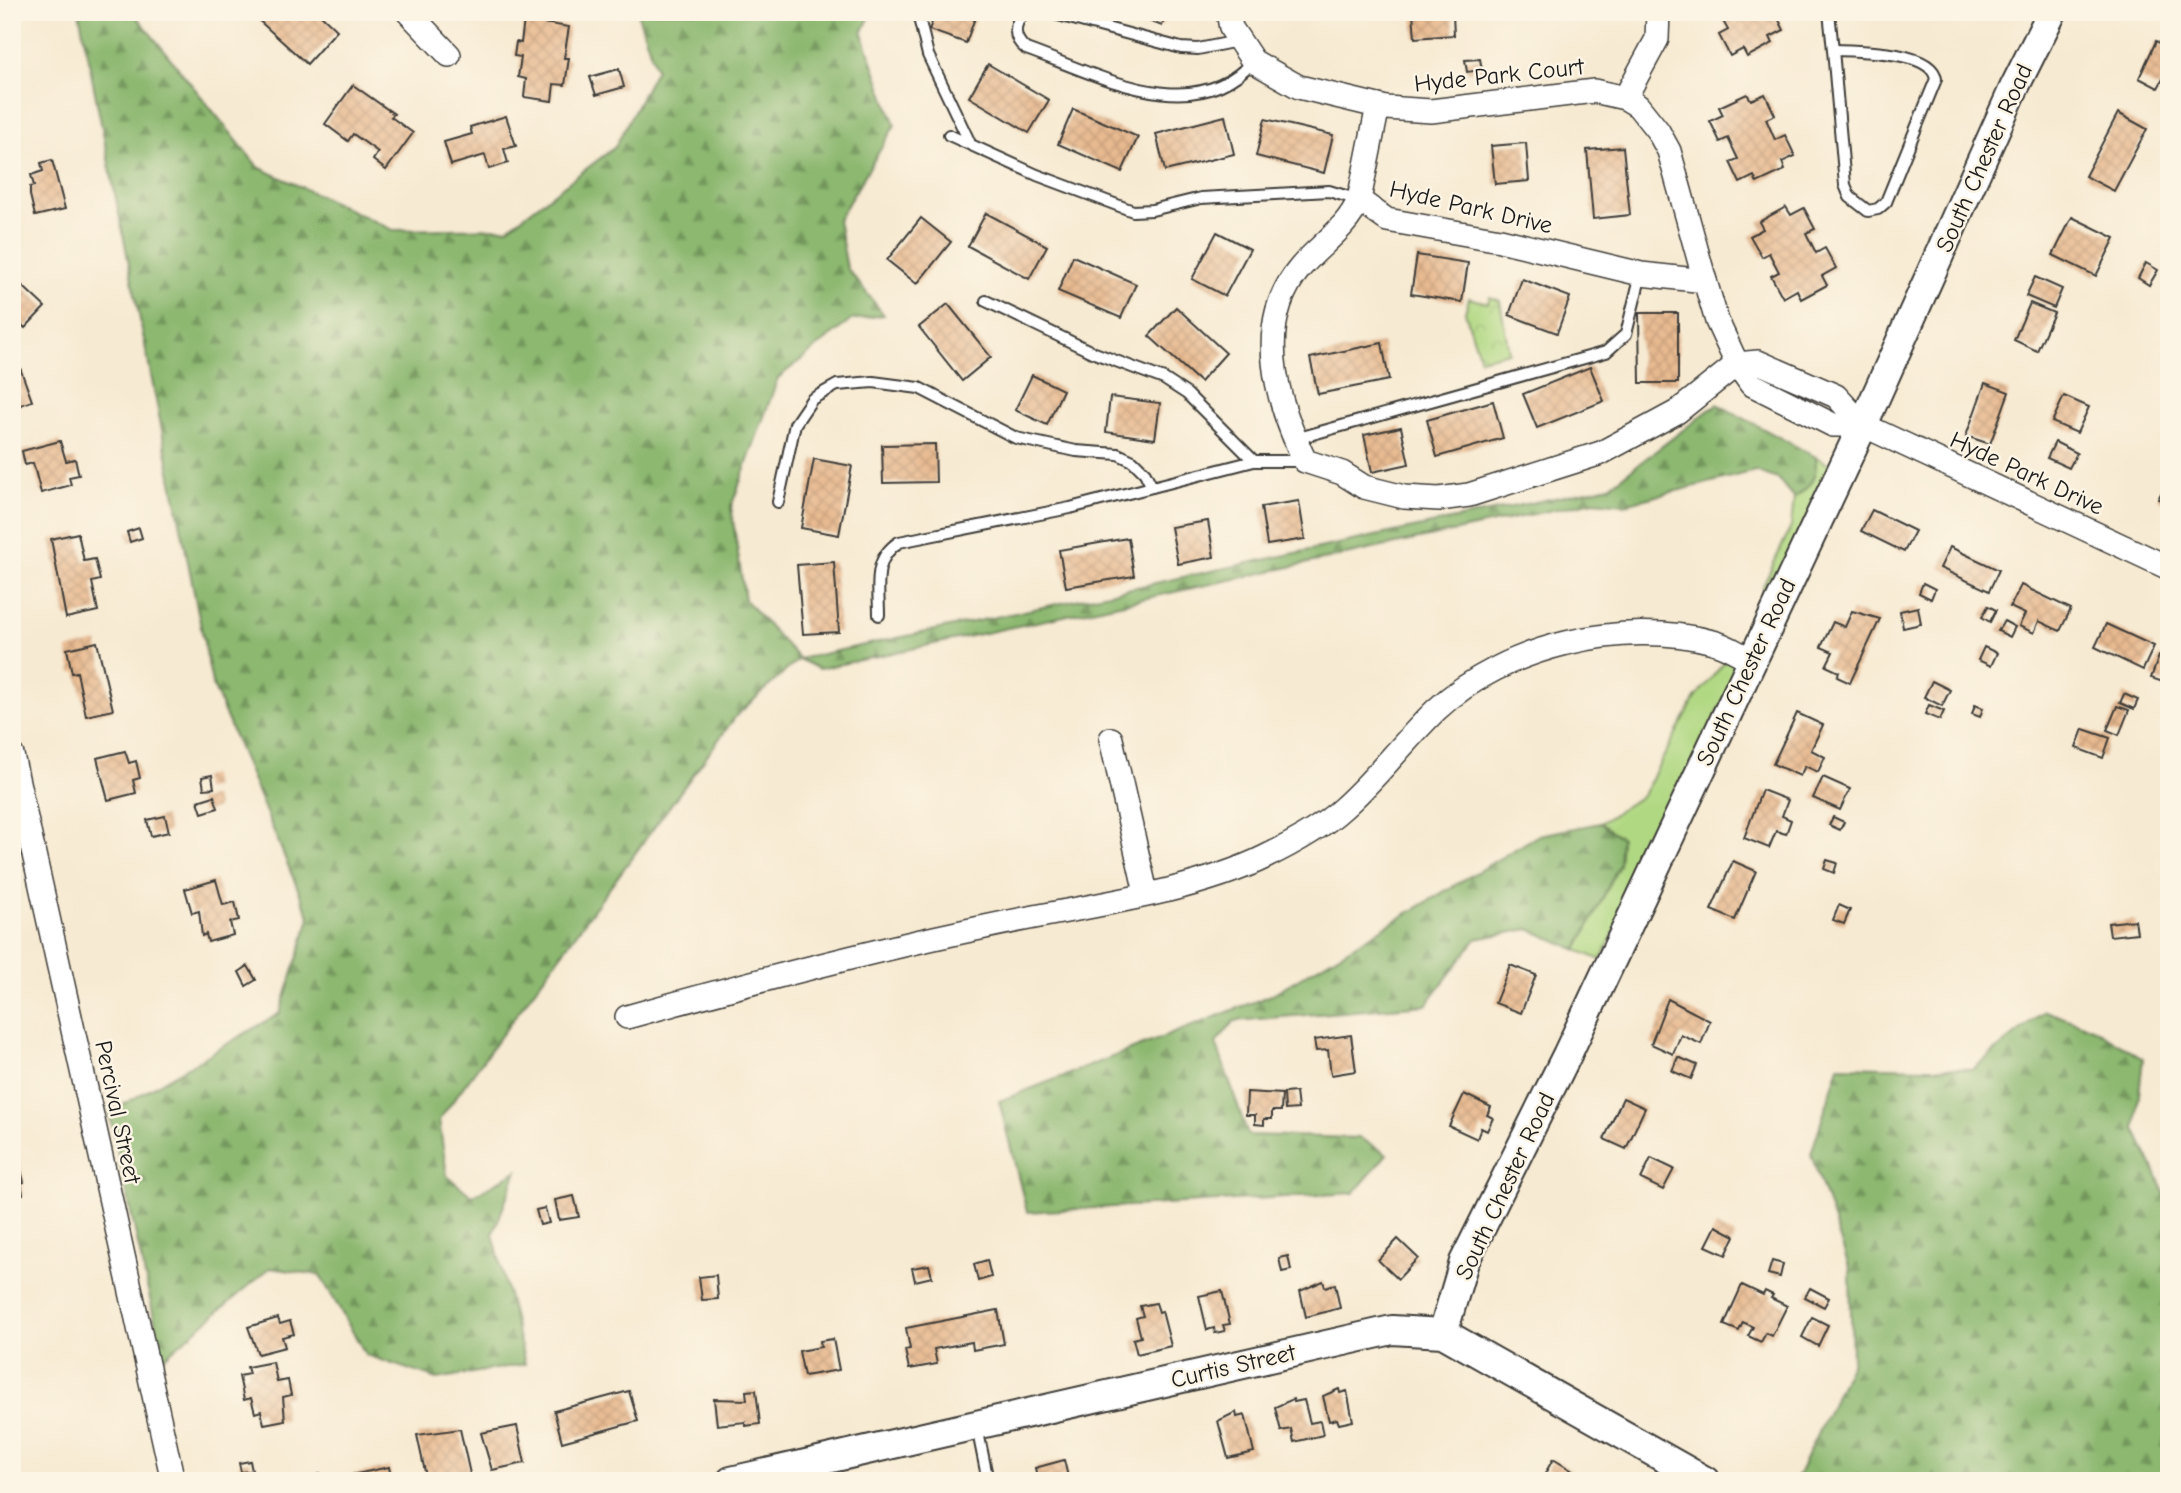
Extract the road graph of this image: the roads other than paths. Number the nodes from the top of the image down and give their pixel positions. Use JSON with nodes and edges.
{"nodes":[{"id":1,"x":408,"y":12,"type":"edge"},
{"id":2,"x":921,"y":12,"type":"edge"},
{"id":3,"x":1026,"y":12,"type":"edge"},
{"id":4,"x":1047,"y":12,"type":"edge"},
{"id":5,"x":1228,"y":12,"type":"edge"},
{"id":6,"x":1658,"y":12,"type":"edge"},
{"id":7,"x":1829,"y":12,"type":"edge"},
{"id":8,"x":2052,"y":12,"type":"edge"},
{"id":9,"x":1238,"y":41,"type":"junction"},
{"id":10,"x":1833,"y":50,"type":"junction"},
{"id":11,"x":449,"y":55,"type":"dead end"},
{"id":12,"x":1253,"y":61,"type":"junction"},
{"id":13,"x":1625,"y":98,"type":"junction"},
{"id":14,"x":1378,"y":106,"type":"junction"},
{"id":15,"x":949,"y":135,"type":"dead end"},
{"id":16,"x":969,"y":141,"type":"junction"},
{"id":17,"x":1359,"y":200,"type":"junction"},
{"id":18,"x":1641,"y":274,"type":"junction"},
{"id":19,"x":1705,"y":281,"type":"junction"},
{"id":20,"x":986,"y":301,"type":"dead end"},
{"id":21,"x":1737,"y":364,"type":"junction"},
{"id":22,"x":1863,"y":425,"type":"junction"},
{"id":23,"x":1295,"y":439,"type":"junction"},
{"id":24,"x":1254,"y":461,"type":"junction"},
{"id":25,"x":1305,"y":461,"type":"junction"},
{"id":26,"x":1152,"y":487,"type":"junction"},
{"id":27,"x":778,"y":502,"type":"dead end"},
{"id":28,"x":2169,"y":568,"type":"edge"},
{"id":29,"x":879,"y":615,"type":"dead end"},
{"id":30,"x":1752,"y":660,"type":"junction"},
{"id":31,"x":1111,"y":739,"type":"dead end"},
{"id":32,"x":12,"y":755,"type":"edge"},
{"id":33,"x":1146,"y":893,"type":"junction"},
{"id":34,"x":626,"y":1017,"type":"dead end"},
{"id":35,"x":1443,"y":1333,"type":"junction"},
{"id":36,"x":977,"y":1424,"type":"junction"},
{"id":37,"x":173,"y":1481,"type":"edge"},
{"id":38,"x":731,"y":1481,"type":"edge"},
{"id":39,"x":988,"y":1481,"type":"edge"},
{"id":40,"x":1705,"y":1481,"type":"edge"}],
"edges":[{"from":1,"to":11,"type":"street"},
{"from":2,"to":16,"type":"lane"},
{"from":3,"to":12,"type":"lane"},
{"from":4,"to":9,"type":"lane"},
{"from":5,"to":9,"type":"street"},
{"from":6,"to":13,"type":"street"},
{"from":7,"to":10,"type":"lane"},
{"from":8,"to":22,"type":"street","name":"South Chester Road"},
{"from":9,"to":12,"type":"street"},
{"from":10,"to":10,"type":"lane"},
{"from":12,"to":14,"type":"street","name":"Hyde Park Court"},
{"from":13,"to":14,"type":"street","name":"Hyde Park Court"},
{"from":13,"to":19,"type":"street"},
{"from":14,"to":17,"type":"street"},
{"from":15,"to":16,"type":"lane"},
{"from":16,"to":17,"type":"lane"},
{"from":17,"to":18,"type":"street","name":"Hyde Park Drive"},
{"from":17,"to":23,"type":"street","name":"Hyde Park Drive"},
{"from":18,"to":19,"type":"street","name":"Hyde Park Drive"},
{"from":18,"to":23,"type":"lane"},
{"from":19,"to":21,"type":"street","name":"Hyde Park Drive"},
{"from":20,"to":24,"type":"lane"},
{"from":21,"to":22,"type":"street","name":"Hyde Park Drive"},
{"from":21,"to":25,"type":"street"},
{"from":22,"to":28,"type":"street","name":"Hyde Park Drive"},
{"from":22,"to":30,"type":"street","name":"South Chester Road"},
{"from":23,"to":25,"type":"street","name":"Hyde Park Drive"},
{"from":24,"to":25,"type":"lane"},
{"from":24,"to":26,"type":"lane"},
{"from":26,"to":27,"type":"lane"},
{"from":26,"to":29,"type":"lane"},
{"from":30,"to":33,"type":"street"},
{"from":30,"to":35,"type":"street","name":"South Chester Road"},
{"from":31,"to":33,"type":"street"},
{"from":32,"to":37,"type":"street","name":"Percival Street"},
{"from":33,"to":34,"type":"street"},
{"from":35,"to":36,"type":"street","name":"Curtis Street"},
{"from":35,"to":40,"type":"street","name":"Curtis Street"},
{"from":36,"to":38,"type":"street","name":"Curtis Street"},
{"from":36,"to":39,"type":"lane"}]}
